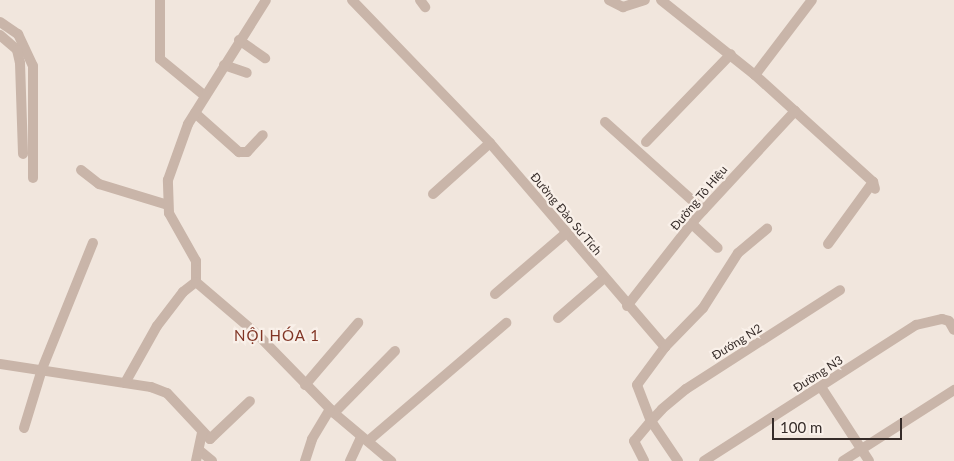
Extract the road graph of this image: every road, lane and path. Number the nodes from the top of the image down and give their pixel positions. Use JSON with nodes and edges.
{"nodes":[{"id":1,"x":160,"y":0,"type":"edge"},
{"id":2,"x":266,"y":0,"type":"edge"},
{"id":3,"x":352,"y":0,"type":"edge"},
{"id":4,"x":609,"y":0,"type":"edge"},
{"id":5,"x":645,"y":0,"type":"edge"},
{"id":6,"x":660,"y":0,"type":"edge"},
{"id":7,"x":812,"y":0,"type":"edge"},
{"id":8,"x":0,"y":22,"type":"edge"},
{"id":9,"x":0,"y":35,"type":"edge"},
{"id":10,"x":239,"y":40,"type":"junction"},
{"id":11,"x":731,"y":54,"type":"junction"},
{"id":12,"x":265,"y":58,"type":"dead end"},
{"id":13,"x":224,"y":65,"type":"junction"},
{"id":14,"x":247,"y":73,"type":"dead end"},
{"id":15,"x":755,"y":75,"type":"junction"},
{"id":16,"x":205,"y":96,"type":"junction"},
{"id":17,"x":795,"y":111,"type":"junction"},
{"id":18,"x":195,"y":113,"type":"junction"},
{"id":19,"x":604,"y":122,"type":"dead end"},
{"id":20,"x":263,"y":135,"type":"dead end"},
{"id":21,"x":646,"y":142,"type":"dead end"},
{"id":22,"x":490,"y":144,"type":"junction"},
{"id":23,"x":23,"y":154,"type":"dead end"},
{"id":24,"x":81,"y":170,"type":"dead end"},
{"id":25,"x":33,"y":178,"type":"dead end"},
{"id":26,"x":432,"y":194,"type":"dead end"},
{"id":27,"x":168,"y":205,"type":"junction"},
{"id":28,"x":703,"y":210,"type":"junction"},
{"id":29,"x":692,"y":224,"type":"junction"},
{"id":30,"x":766,"y":230,"type":"dead end"},
{"id":31,"x":565,"y":234,"type":"junction"},
{"id":32,"x":93,"y":243,"type":"dead end"},
{"id":33,"x":828,"y":244,"type":"dead end"},
{"id":34,"x":718,"y":248,"type":"dead end"},
{"id":35,"x":603,"y":280,"type":"junction"},
{"id":36,"x":196,"y":282,"type":"junction"},
{"id":37,"x":840,"y":290,"type":"dead end"},
{"id":38,"x":495,"y":294,"type":"dead end"},
{"id":39,"x":627,"y":306,"type":"junction"},
{"id":40,"x":558,"y":318,"type":"dead end"},
{"id":41,"x":506,"y":322,"type":"dead end"},
{"id":42,"x":358,"y":324,"type":"dead end"},
{"id":43,"x":951,"y":326,"type":"edge"},
{"id":44,"x":665,"y":347,"type":"junction"},
{"id":45,"x":395,"y":351,"type":"dead end"},
{"id":46,"x":0,"y":364,"type":"edge"},
{"id":47,"x":42,"y":369,"type":"junction"},
{"id":48,"x":125,"y":383,"type":"junction"},
{"id":49,"x":305,"y":385,"type":"junction"},
{"id":50,"x":821,"y":387,"type":"junction"},
{"id":51,"x":954,"y":390,"type":"edge"},
{"id":52,"x":250,"y":402,"type":"dead end"},
{"id":53,"x":332,"y":411,"type":"junction"},
{"id":54,"x":651,"y":421,"type":"junction"},
{"id":55,"x":24,"y":428,"type":"dead end"},
{"id":56,"x":202,"y":432,"type":"junction"},
{"id":57,"x":364,"y":439,"type":"junction"},
{"id":58,"x":861,"y":449,"type":"junction"},
{"id":59,"x":199,"y":450,"type":"junction"},
{"id":60,"x":196,"y":461,"type":"edge"},
{"id":61,"x":212,"y":461,"type":"edge"},
{"id":62,"x":305,"y":461,"type":"edge"},
{"id":63,"x":350,"y":461,"type":"edge"},
{"id":64,"x":391,"y":461,"type":"edge"},
{"id":65,"x":644,"y":461,"type":"edge"},
{"id":66,"x":678,"y":461,"type":"edge"},
{"id":67,"x":704,"y":461,"type":"edge"},
{"id":68,"x":843,"y":461,"type":"edge"},
{"id":69,"x":868,"y":461,"type":"edge"}],
"edges":[{"from":1,"to":16,"type":"street"},
{"from":2,"to":10,"type":"street"},
{"from":3,"to":22,"type":"street","name":"Đường Đào Sư Tích"},
{"from":4,"to":5,"type":"street"},
{"from":6,"to":11,"type":"street"},
{"from":7,"to":15,"type":"street"},
{"from":8,"to":25,"type":"street"},
{"from":9,"to":23,"type":"street"},
{"from":10,"to":12,"type":"street"},
{"from":10,"to":13,"type":"street"},
{"from":11,"to":15,"type":"street"},
{"from":11,"to":21,"type":"street"},
{"from":13,"to":14,"type":"street"},
{"from":13,"to":16,"type":"street"},
{"from":15,"to":17,"type":"street"},
{"from":16,"to":18,"type":"street"},
{"from":17,"to":28,"type":"street","name":"Đường Tô Hiệu"},
{"from":17,"to":33,"type":"street"},
{"from":18,"to":20,"type":"street"},
{"from":18,"to":27,"type":"street"},
{"from":19,"to":28,"type":"street"},
{"from":22,"to":26,"type":"street"},
{"from":22,"to":31,"type":"street","name":"Đường Đào Sư Tích"},
{"from":24,"to":27,"type":"street"},
{"from":27,"to":36,"type":"street"},
{"from":28,"to":29,"type":"street","name":"Đường Tô Hiệu"},
{"from":29,"to":34,"type":"street"},
{"from":29,"to":39,"type":"street","name":"Đường Tô Hiệu"},
{"from":30,"to":44,"type":"street"},
{"from":31,"to":35,"type":"street","name":"Đường Đào Sư Tích"},
{"from":31,"to":38,"type":"street"},
{"from":32,"to":47,"type":"street"},
{"from":35,"to":39,"type":"street","name":"Đường Đào Sư Tích"},
{"from":35,"to":40,"type":"street"},
{"from":36,"to":48,"type":"street"},
{"from":36,"to":49,"type":"street"},
{"from":37,"to":54,"type":"street","name":"Đướng N2"},
{"from":39,"to":44,"type":"street","name":"Đường Đào Sư Tích"},
{"from":41,"to":57,"type":"street"},
{"from":42,"to":49,"type":"street"},
{"from":43,"to":50,"type":"street","name":"Đường N3"},
{"from":44,"to":54,"type":"street"},
{"from":45,"to":53,"type":"street"},
{"from":46,"to":47,"type":"street"},
{"from":47,"to":48,"type":"street"},
{"from":47,"to":55,"type":"street"},
{"from":48,"to":56,"type":"street"},
{"from":49,"to":53,"type":"street"},
{"from":50,"to":58,"type":"street"},
{"from":50,"to":67,"type":"street","name":"Đường N3"},
{"from":51,"to":58,"type":"street"},
{"from":52,"to":56,"type":"street"},
{"from":53,"to":57,"type":"street"},
{"from":53,"to":62,"type":"street"},
{"from":54,"to":65,"type":"street"},
{"from":54,"to":66,"type":"street"},
{"from":56,"to":59,"type":"street"},
{"from":57,"to":63,"type":"street"},
{"from":57,"to":64,"type":"street"},
{"from":58,"to":68,"type":"street"},
{"from":58,"to":69,"type":"street"},
{"from":59,"to":60,"type":"street"},
{"from":59,"to":61,"type":"street"}]}
